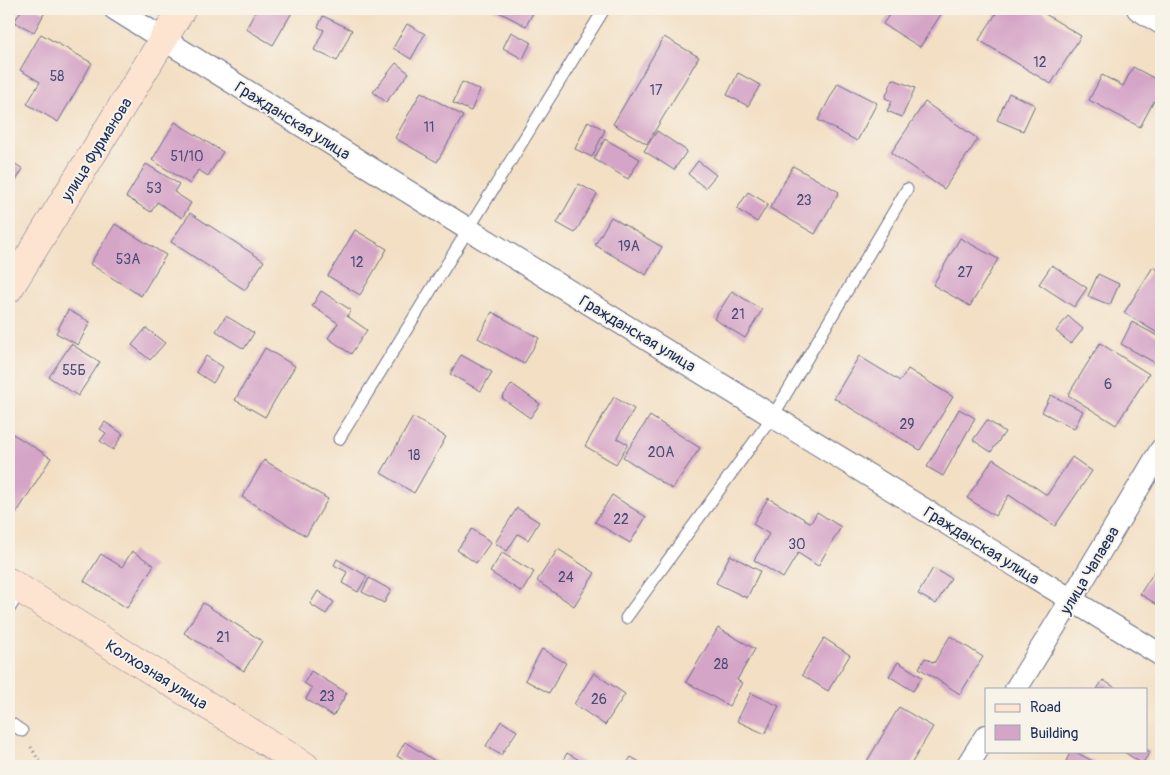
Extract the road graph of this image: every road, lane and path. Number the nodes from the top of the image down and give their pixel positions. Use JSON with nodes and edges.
{"nodes":[{"id":1,"x":115,"y":9,"type":"edge"},
{"id":2,"x":182,"y":9,"type":"edge"},
{"id":3,"x":1138,"y":9,"type":"edge"},
{"id":4,"x":603,"y":11,"type":"dead end"},
{"id":5,"x":1161,"y":23,"type":"edge"},
{"id":6,"x":164,"y":39,"type":"junction"},
{"id":7,"x":907,"y":189,"type":"dead end"},
{"id":8,"x":468,"y":229,"type":"junction"},
{"id":9,"x":9,"y":289,"type":"edge"},
{"id":10,"x":773,"y":416,"type":"junction"},
{"id":11,"x":339,"y":439,"type":"dead end"},
{"id":12,"x":1161,"y":450,"type":"edge"},
{"id":13,"x":13,"y":593,"type":"edge"},
{"id":14,"x":1071,"y":600,"type":"junction"},
{"id":15,"x":626,"y":618,"type":"dead end"},
{"id":16,"x":1161,"y":655,"type":"edge"},
{"id":17,"x":1017,"y":688,"type":"edge"},
{"id":18,"x":9,"y":722,"type":"edge"},
{"id":19,"x":22,"y":731,"type":"dead end"},
{"id":20,"x":985,"y":738,"type":"edge"},
{"id":21,"x":293,"y":763,"type":"edge"},
{"id":22,"x":967,"y":766,"type":"edge"}],
"edges":[{"from":1,"to":6,"type":"street","name":"Гражданская улица"},
{"from":2,"to":6,"type":"street","name":"улица Фурманова"},
{"from":3,"to":5,"type":"street"},
{"from":4,"to":8,"type":"lane"},
{"from":6,"to":8,"type":"street","name":"Гражданская улица"},
{"from":6,"to":9,"type":"street","name":"улица Фурманова"},
{"from":7,"to":10,"type":"lane"},
{"from":8,"to":10,"type":"street","name":"Гражданская улица"},
{"from":8,"to":11,"type":"lane"},
{"from":10,"to":14,"type":"street","name":"Гражданская улица"},
{"from":10,"to":15,"type":"lane"},
{"from":12,"to":14,"type":"street","name":"улица Чапаева"},
{"from":13,"to":21,"type":"street","name":"Колхозная улица"},
{"from":14,"to":16,"type":"street","name":"Гражданская улица"},
{"from":14,"to":17,"type":"street","name":"улица Чапаева"},
{"from":18,"to":19,"type":"lane"},
{"from":20,"to":22,"type":"street"}]}
